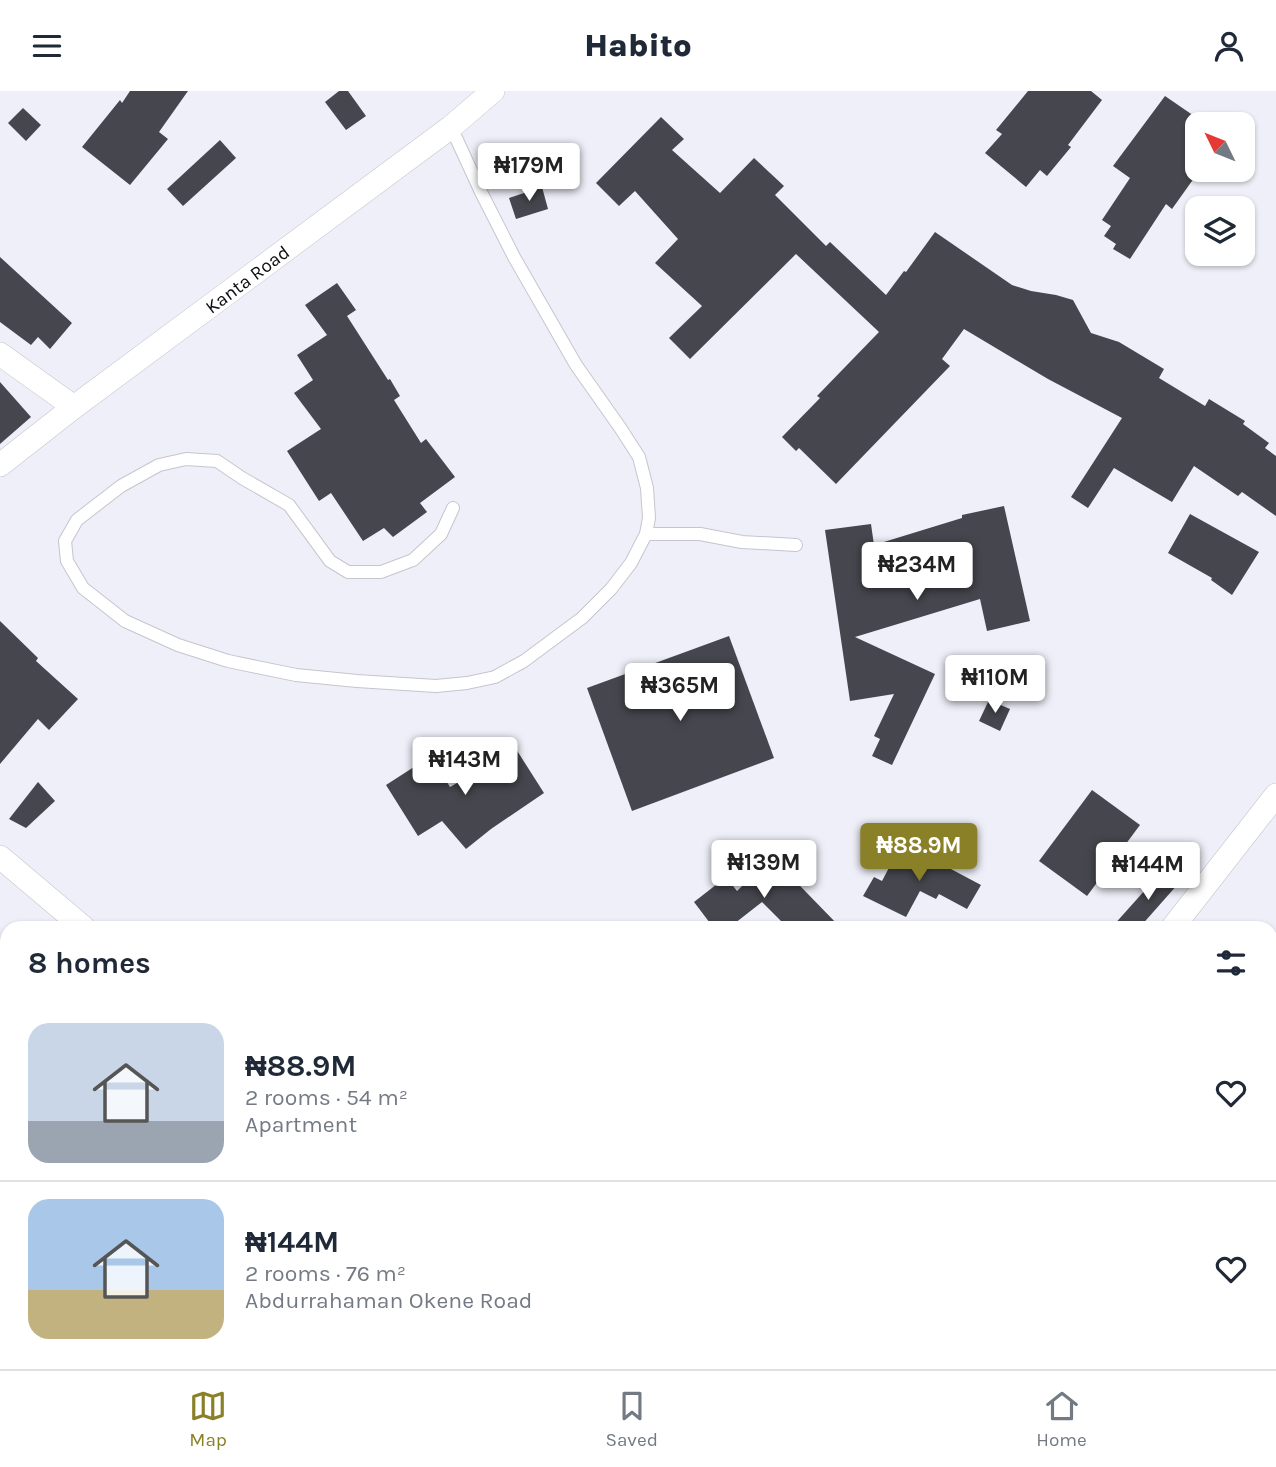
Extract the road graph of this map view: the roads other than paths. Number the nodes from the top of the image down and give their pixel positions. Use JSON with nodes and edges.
{"nodes":[{"id":1,"x":493,"y":91,"type":"edge"},
{"id":2,"x":452,"y":127,"type":"junction"},
{"id":3,"x":0,"y":354,"type":"edge"},
{"id":4,"x":74,"y":407,"type":"junction"},
{"id":5,"x":0,"y":465,"type":"edge"},
{"id":6,"x":453,"y":508,"type":"dead end"},
{"id":7,"x":646,"y":534,"type":"junction"},
{"id":8,"x":796,"y":545,"type":"dead end"},
{"id":9,"x":1276,"y":795,"type":"edge"},
{"id":10,"x":0,"y":857,"type":"edge"},
{"id":11,"x":76,"y":921,"type":"edge"},
{"id":12,"x":1178,"y":921,"type":"edge"}],
"edges":[{"from":1,"to":2,"type":"street","name":"Kanta Road"},
{"from":2,"to":4,"type":"street","name":"Kanta Road"},
{"from":2,"to":7,"type":"lane"},
{"from":3,"to":4,"type":"street"},
{"from":4,"to":5,"type":"street","name":"Kanta Road"},
{"from":6,"to":7,"type":"lane"},
{"from":7,"to":8,"type":"lane"},
{"from":9,"to":12,"type":"street"},
{"from":10,"to":11,"type":"street"}]}
